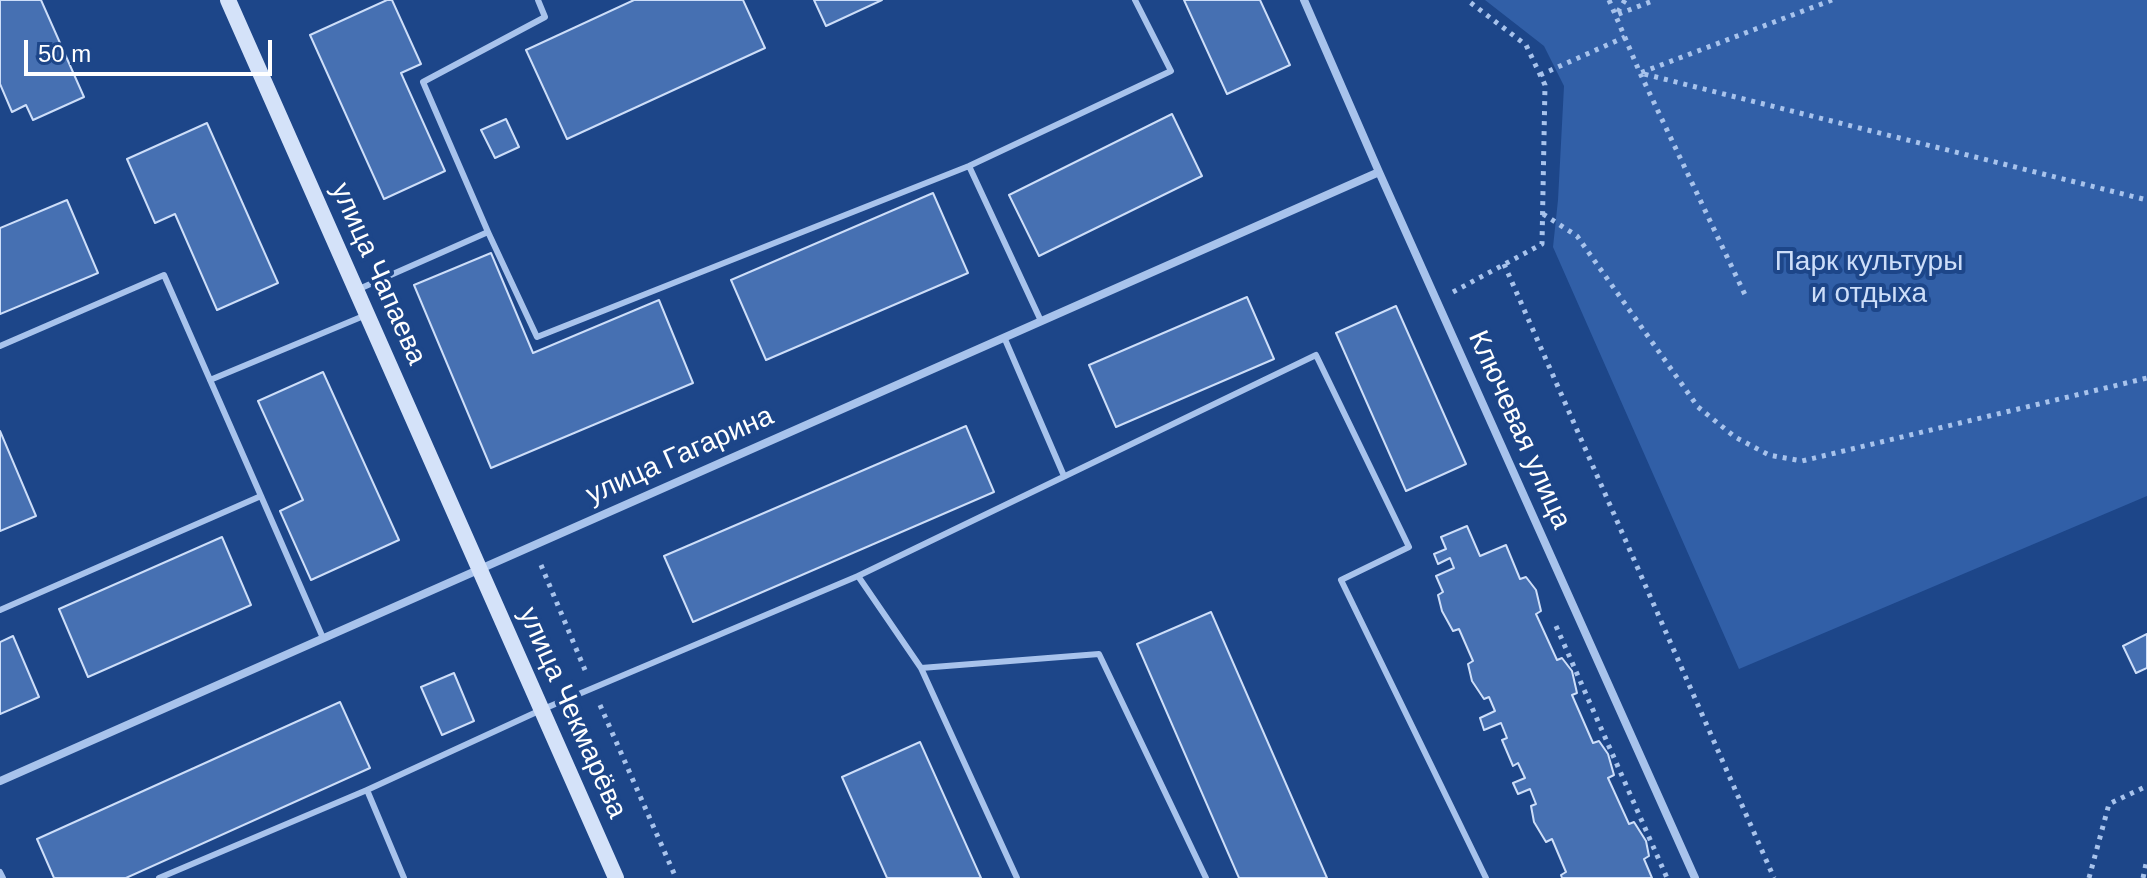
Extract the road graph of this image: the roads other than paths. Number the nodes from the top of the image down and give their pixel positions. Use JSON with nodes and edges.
{"nodes":[{"id":1,"x":228,"y":0,"type":"edge"},
{"id":2,"x":538,"y":0,"type":"edge"},
{"id":3,"x":1135,"y":0,"type":"edge"},
{"id":4,"x":1304,"y":0,"type":"edge"},
{"id":5,"x":969,"y":166,"type":"junction"},
{"id":6,"x":1379,"y":172,"type":"junction"},
{"id":7,"x":488,"y":232,"type":"junction"},
{"id":8,"x":356,"y":290,"type":"junction"},
{"id":9,"x":367,"y":315,"type":"junction"},
{"id":10,"x":1041,"y":321,"type":"junction"},
{"id":11,"x":1004,"y":337,"type":"junction"},
{"id":12,"x":0,"y":346,"type":"edge"},
{"id":13,"x":210,"y":380,"type":"junction"},
{"id":14,"x":1064,"y":476,"type":"junction"},
{"id":15,"x":261,"y":496,"type":"junction"},
{"id":16,"x":480,"y":569,"type":"junction"},
{"id":17,"x":858,"y":576,"type":"junction"},
{"id":18,"x":0,"y":610,"type":"edge"},
{"id":19,"x":323,"y":638,"type":"junction"},
{"id":20,"x":921,"y":668,"type":"junction"},
{"id":21,"x":541,"y":710,"type":"junction"},
{"id":22,"x":0,"y":781,"type":"edge"},
{"id":23,"x":367,"y":790,"type":"junction"},
{"id":24,"x":0,"y":872,"type":"edge"},
{"id":25,"x":3,"y":878,"type":"edge"},
{"id":26,"x":159,"y":878,"type":"edge"},
{"id":27,"x":404,"y":878,"type":"edge"},
{"id":28,"x":616,"y":878,"type":"edge"},
{"id":29,"x":1017,"y":878,"type":"edge"},
{"id":30,"x":1206,"y":878,"type":"edge"},
{"id":31,"x":1486,"y":878,"type":"edge"},
{"id":32,"x":1695,"y":878,"type":"edge"}],
"edges":[{"from":1,"to":8,"type":"main road","name":"улица Чапаева"},
{"from":2,"to":7,"type":"lane"},
{"from":3,"to":5,"type":"lane"},
{"from":4,"to":6,"type":"street","name":"Ключевая улица"},
{"from":5,"to":7,"type":"lane"},
{"from":5,"to":10,"type":"lane"},
{"from":6,"to":10,"type":"street","name":"улица Гагарина"},
{"from":6,"to":32,"type":"street","name":"Ключевая улица"},
{"from":7,"to":8,"type":"lane"},
{"from":8,"to":9,"type":"main road","name":"улица Чапаева"},
{"from":9,"to":13,"type":"lane"},
{"from":9,"to":16,"type":"main road","name":"улица Чапаева"},
{"from":10,"to":11,"type":"street","name":"улица Гагарина"},
{"from":11,"to":14,"type":"lane"},
{"from":11,"to":16,"type":"street","name":"улица Гагарина"},
{"from":12,"to":13,"type":"lane"},
{"from":13,"to":15,"type":"lane"},
{"from":14,"to":17,"type":"lane"},
{"from":14,"to":31,"type":"lane"},
{"from":15,"to":18,"type":"lane"},
{"from":15,"to":19,"type":"lane"},
{"from":16,"to":19,"type":"street","name":"улица Гагарина"},
{"from":16,"to":21,"type":"main road","name":"улица Чекмарёва"},
{"from":17,"to":20,"type":"lane"},
{"from":17,"to":21,"type":"lane"},
{"from":19,"to":22,"type":"street","name":"улица Гагарина"},
{"from":20,"to":29,"type":"lane"},
{"from":20,"to":30,"type":"lane"},
{"from":21,"to":23,"type":"lane"},
{"from":21,"to":28,"type":"main road","name":"улица Чекмарёва"},
{"from":23,"to":26,"type":"lane"},
{"from":23,"to":27,"type":"lane"},
{"from":24,"to":25,"type":"lane"}]}
